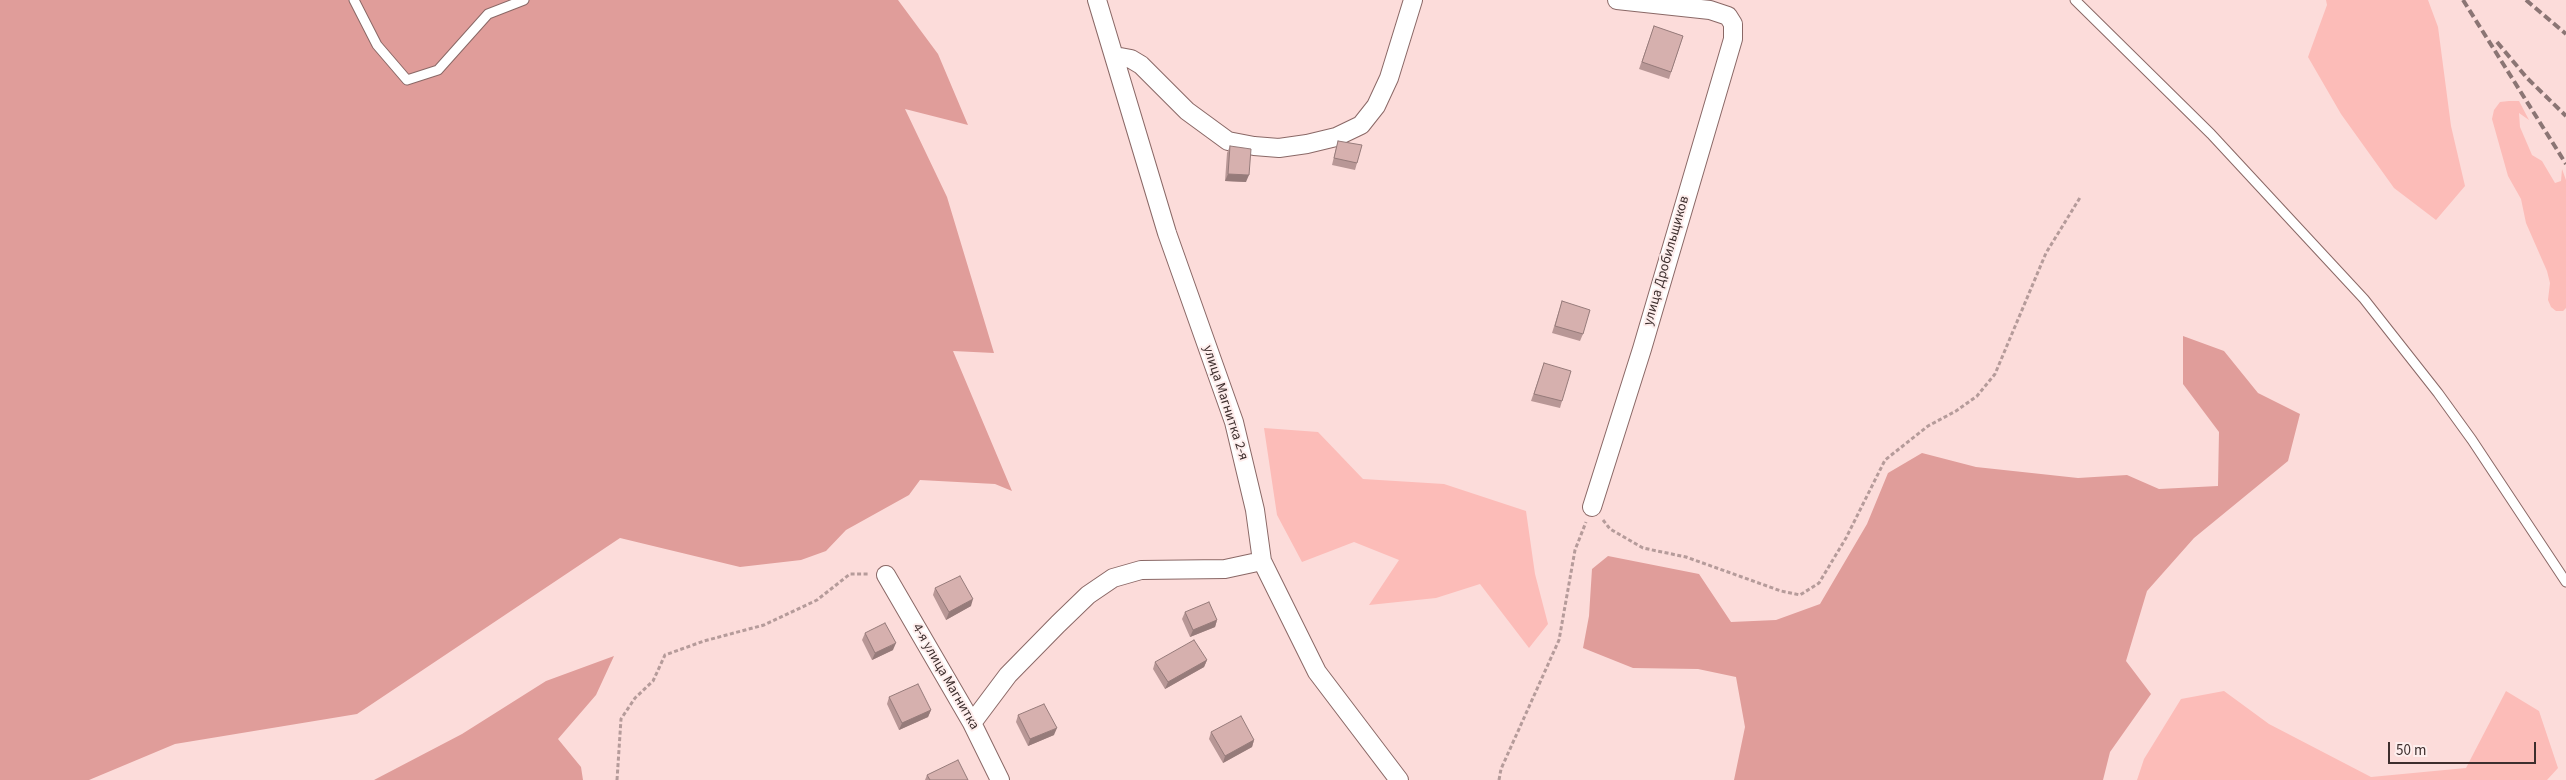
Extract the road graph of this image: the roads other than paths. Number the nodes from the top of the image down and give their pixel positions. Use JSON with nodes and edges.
{"nodes":[{"id":1,"x":354,"y":0,"type":"edge"},
{"id":2,"x":524,"y":0,"type":"edge"},
{"id":3,"x":1097,"y":0,"type":"edge"},
{"id":4,"x":1414,"y":0,"type":"edge"},
{"id":5,"x":1617,"y":0,"type":"edge"},
{"id":6,"x":2074,"y":0,"type":"edge"},
{"id":7,"x":1115,"y":56,"type":"junction"},
{"id":8,"x":1592,"y":507,"type":"road end"},
{"id":9,"x":1262,"y":562,"type":"junction"},
{"id":10,"x":886,"y":575,"type":"road end"},
{"id":11,"x":2566,"y":582,"type":"edge"},
{"id":12,"x":972,"y":723,"type":"junction"},
{"id":13,"x":1000,"y":780,"type":"edge"},
{"id":14,"x":1399,"y":780,"type":"edge"}],
"edges":[{"from":1,"to":2,"type":"lane"},
{"from":3,"to":7,"type":"street","name":"улица Магнитка 2-я"},
{"from":4,"to":7,"type":"street"},
{"from":5,"to":8,"type":"street","name":"улица Дробильщиков"},
{"from":6,"to":11,"type":"lane"},
{"from":7,"to":9,"type":"street","name":"улица Магнитка 2-я"},
{"from":9,"to":12,"type":"street"},
{"from":9,"to":14,"type":"street","name":"улица Магнитка 2-я"},
{"from":10,"to":12,"type":"street","name":"4-я улица Магнитка"},
{"from":12,"to":13,"type":"street","name":"4-я улица Магнитка"}]}
